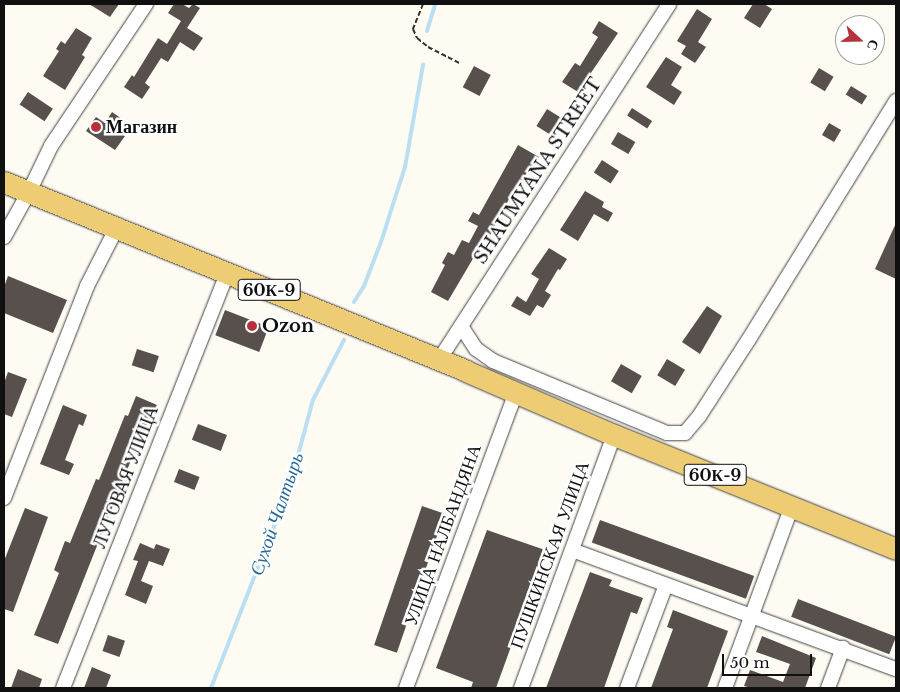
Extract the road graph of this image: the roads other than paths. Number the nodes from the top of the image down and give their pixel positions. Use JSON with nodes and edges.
{"nodes":[{"id":1,"x":146,"y":4,"type":"edge"},
{"id":2,"x":669,"y":4,"type":"edge"},
{"id":3,"x":896,"y":101,"type":"edge"},
{"id":4,"x":4,"y":182,"type":"edge"},
{"id":5,"x":4,"y":191,"type":"edge"},
{"id":6,"x":27,"y":196,"type":"junction"},
{"id":7,"x":113,"y":235,"type":"junction"},
{"id":8,"x":4,"y":237,"type":"edge"},
{"id":9,"x":225,"y":279,"type":"junction"},
{"id":10,"x":461,"y":326,"type":"junction"},
{"id":11,"x":439,"y":360,"type":"junction"},
{"id":12,"x":525,"y":398,"type":"junction"},
{"id":13,"x":614,"y":435,"type":"junction"},
{"id":14,"x":4,"y":498,"type":"edge"},
{"id":15,"x":792,"y":506,"type":"junction"},
{"id":16,"x":896,"y":549,"type":"edge"},
{"id":17,"x":572,"y":550,"type":"junction"},
{"id":18,"x":666,"y":585,"type":"junction"},
{"id":19,"x":751,"y":616,"type":"junction"},
{"id":20,"x":843,"y":648,"type":"junction"},
{"id":21,"x":896,"y":669,"type":"edge"},
{"id":22,"x":63,"y":688,"type":"edge"},
{"id":23,"x":406,"y":688,"type":"edge"},
{"id":24,"x":521,"y":688,"type":"edge"},
{"id":25,"x":627,"y":688,"type":"edge"},
{"id":26,"x":724,"y":688,"type":"edge"},
{"id":27,"x":828,"y":688,"type":"edge"}],
"edges":[{"from":1,"to":6,"type":"street"},
{"from":2,"to":10,"type":"street","name":"SHAUMYANA STREET"},
{"from":3,"to":10,"type":"street"},
{"from":4,"to":6,"type":"main road","number":"60К-9"},
{"from":5,"to":6,"type":"main road","number":"60К-9"},
{"from":6,"to":7,"type":"main road","number":"60К-9"},
{"from":6,"to":8,"type":"street"},
{"from":6,"to":11,"type":"main road","number":"60К-9"},
{"from":7,"to":9,"type":"main road","number":"60К-9"},
{"from":7,"to":14,"type":"street"},
{"from":9,"to":12,"type":"main road","number":"60К-9"},
{"from":9,"to":22,"type":"street","name":"ЛУГОВАЯ УЛИЦА"},
{"from":10,"to":11,"type":"street","name":"SHAUMYANA STREET"},
{"from":11,"to":12,"type":"main road","number":"60К-9"},
{"from":12,"to":13,"type":"main road","number":"60К-9"},
{"from":12,"to":23,"type":"street","name":"УЛИЦА НАЛБАНДЯНА"},
{"from":13,"to":15,"type":"main road","number":"60К-9"},
{"from":13,"to":17,"type":"street","name":"ПУШКИНСКАЯ УЛИЦА"},
{"from":15,"to":16,"type":"main road","number":"60К-9"},
{"from":15,"to":19,"type":"street"},
{"from":17,"to":18,"type":"street"},
{"from":17,"to":24,"type":"street","name":"ПУШКИНСКАЯ УЛИЦА"},
{"from":18,"to":19,"type":"street"},
{"from":18,"to":25,"type":"street"},
{"from":19,"to":20,"type":"street"},
{"from":19,"to":26,"type":"street"},
{"from":20,"to":21,"type":"street"},
{"from":20,"to":27,"type":"street"}]}
